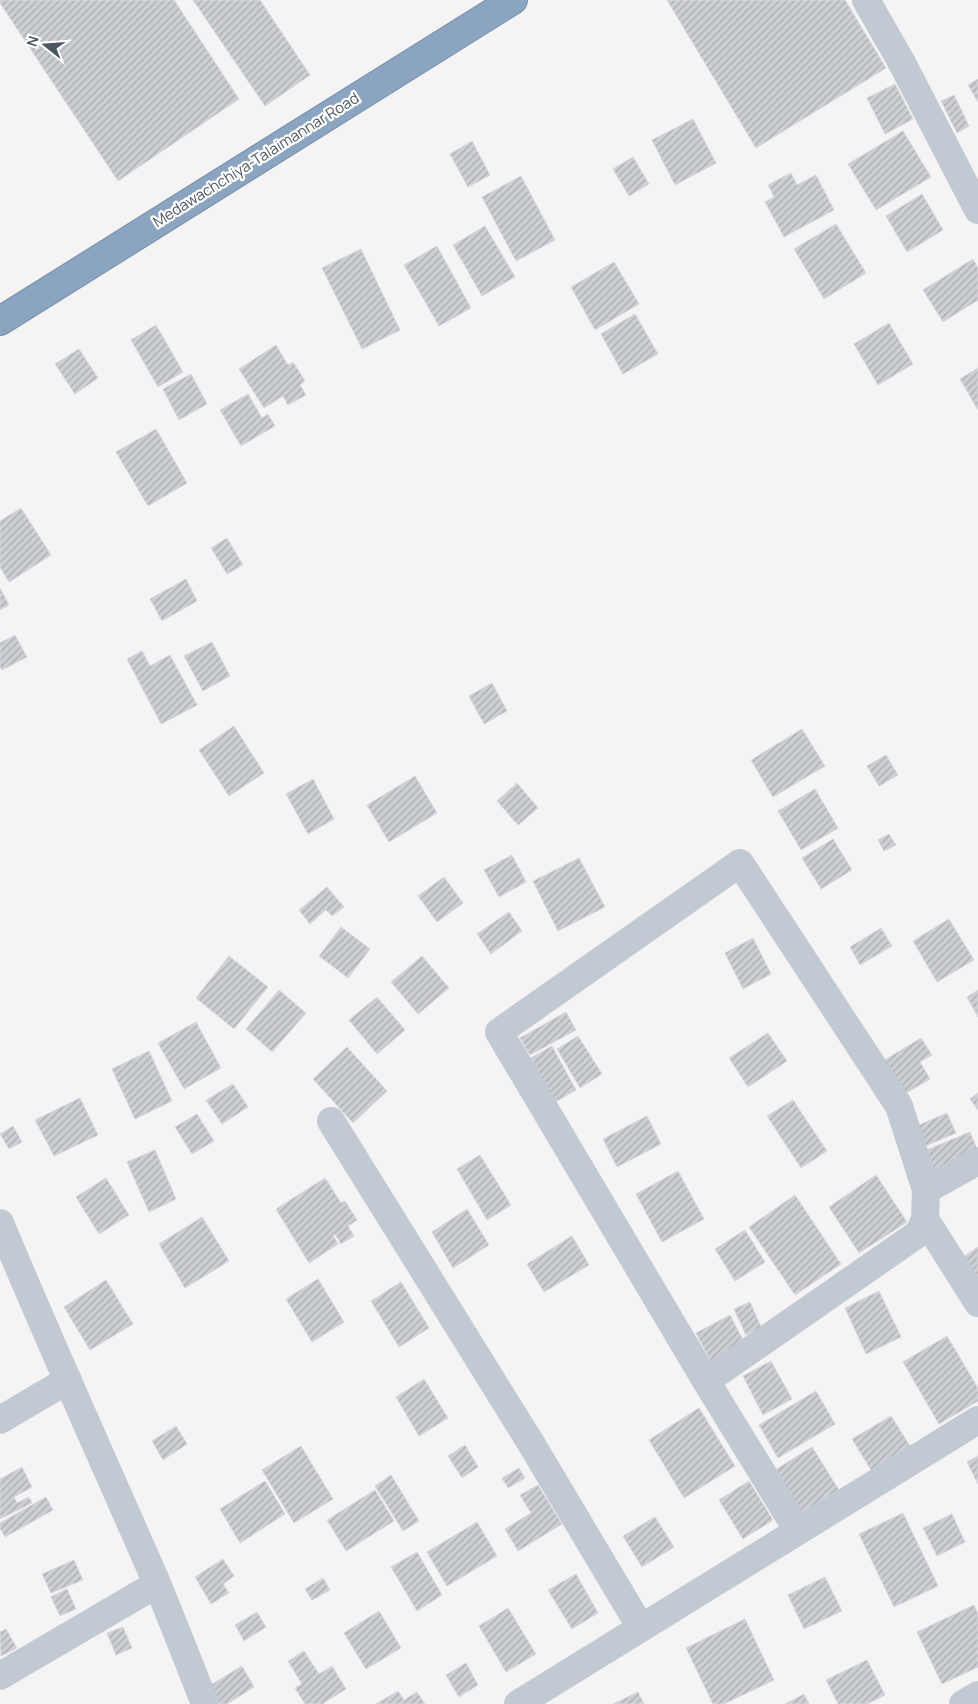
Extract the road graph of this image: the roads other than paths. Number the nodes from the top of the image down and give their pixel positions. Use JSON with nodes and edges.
{"nodes":[{"id":1,"x":513,"y":0,"type":"edge"},
{"id":2,"x":866,"y":0,"type":"edge"},
{"id":3,"x":978,"y":210,"type":"edge"},
{"id":4,"x":0,"y":321,"type":"edge"},
{"id":5,"x":331,"y":1121,"type":"dead end"},
{"id":6,"x":978,"y":1161,"type":"edge"},
{"id":7,"x":926,"y":1190,"type":"junction"},
{"id":8,"x":925,"y":1218,"type":"junction"},
{"id":9,"x":0,"y":1223,"type":"edge"},
{"id":10,"x":978,"y":1303,"type":"edge"},
{"id":11,"x":68,"y":1380,"type":"junction"},
{"id":12,"x":706,"y":1380,"type":"junction"},
{"id":13,"x":0,"y":1420,"type":"edge"},
{"id":14,"x":978,"y":1420,"type":"edge"},
{"id":15,"x":798,"y":1531,"type":"junction"},
{"id":16,"x":157,"y":1584,"type":"junction"},
{"id":17,"x":641,"y":1628,"type":"junction"},
{"id":18,"x":0,"y":1676,"type":"edge"},
{"id":19,"x":978,"y":1695,"type":"edge"},
{"id":20,"x":205,"y":1704,"type":"edge"},
{"id":21,"x":518,"y":1704,"type":"edge"},
{"id":22,"x":963,"y":1704,"type":"edge"}],
"edges":[{"from":1,"to":4,"type":"highway","name":"Medawachchiya-Talaimannar Road"},
{"from":2,"to":3,"type":"street"},
{"from":5,"to":17,"type":"street"},
{"from":6,"to":7,"type":"street"},
{"from":7,"to":8,"type":"street"},
{"from":7,"to":12,"type":"street"},
{"from":8,"to":10,"type":"street"},
{"from":8,"to":12,"type":"street"},
{"from":9,"to":11,"type":"street"},
{"from":11,"to":13,"type":"street"},
{"from":11,"to":16,"type":"street"},
{"from":12,"to":15,"type":"street"},
{"from":14,"to":15,"type":"street"},
{"from":15,"to":17,"type":"street"},
{"from":16,"to":18,"type":"street"},
{"from":16,"to":20,"type":"street"},
{"from":17,"to":21,"type":"street"},
{"from":19,"to":22,"type":"street"}]}
